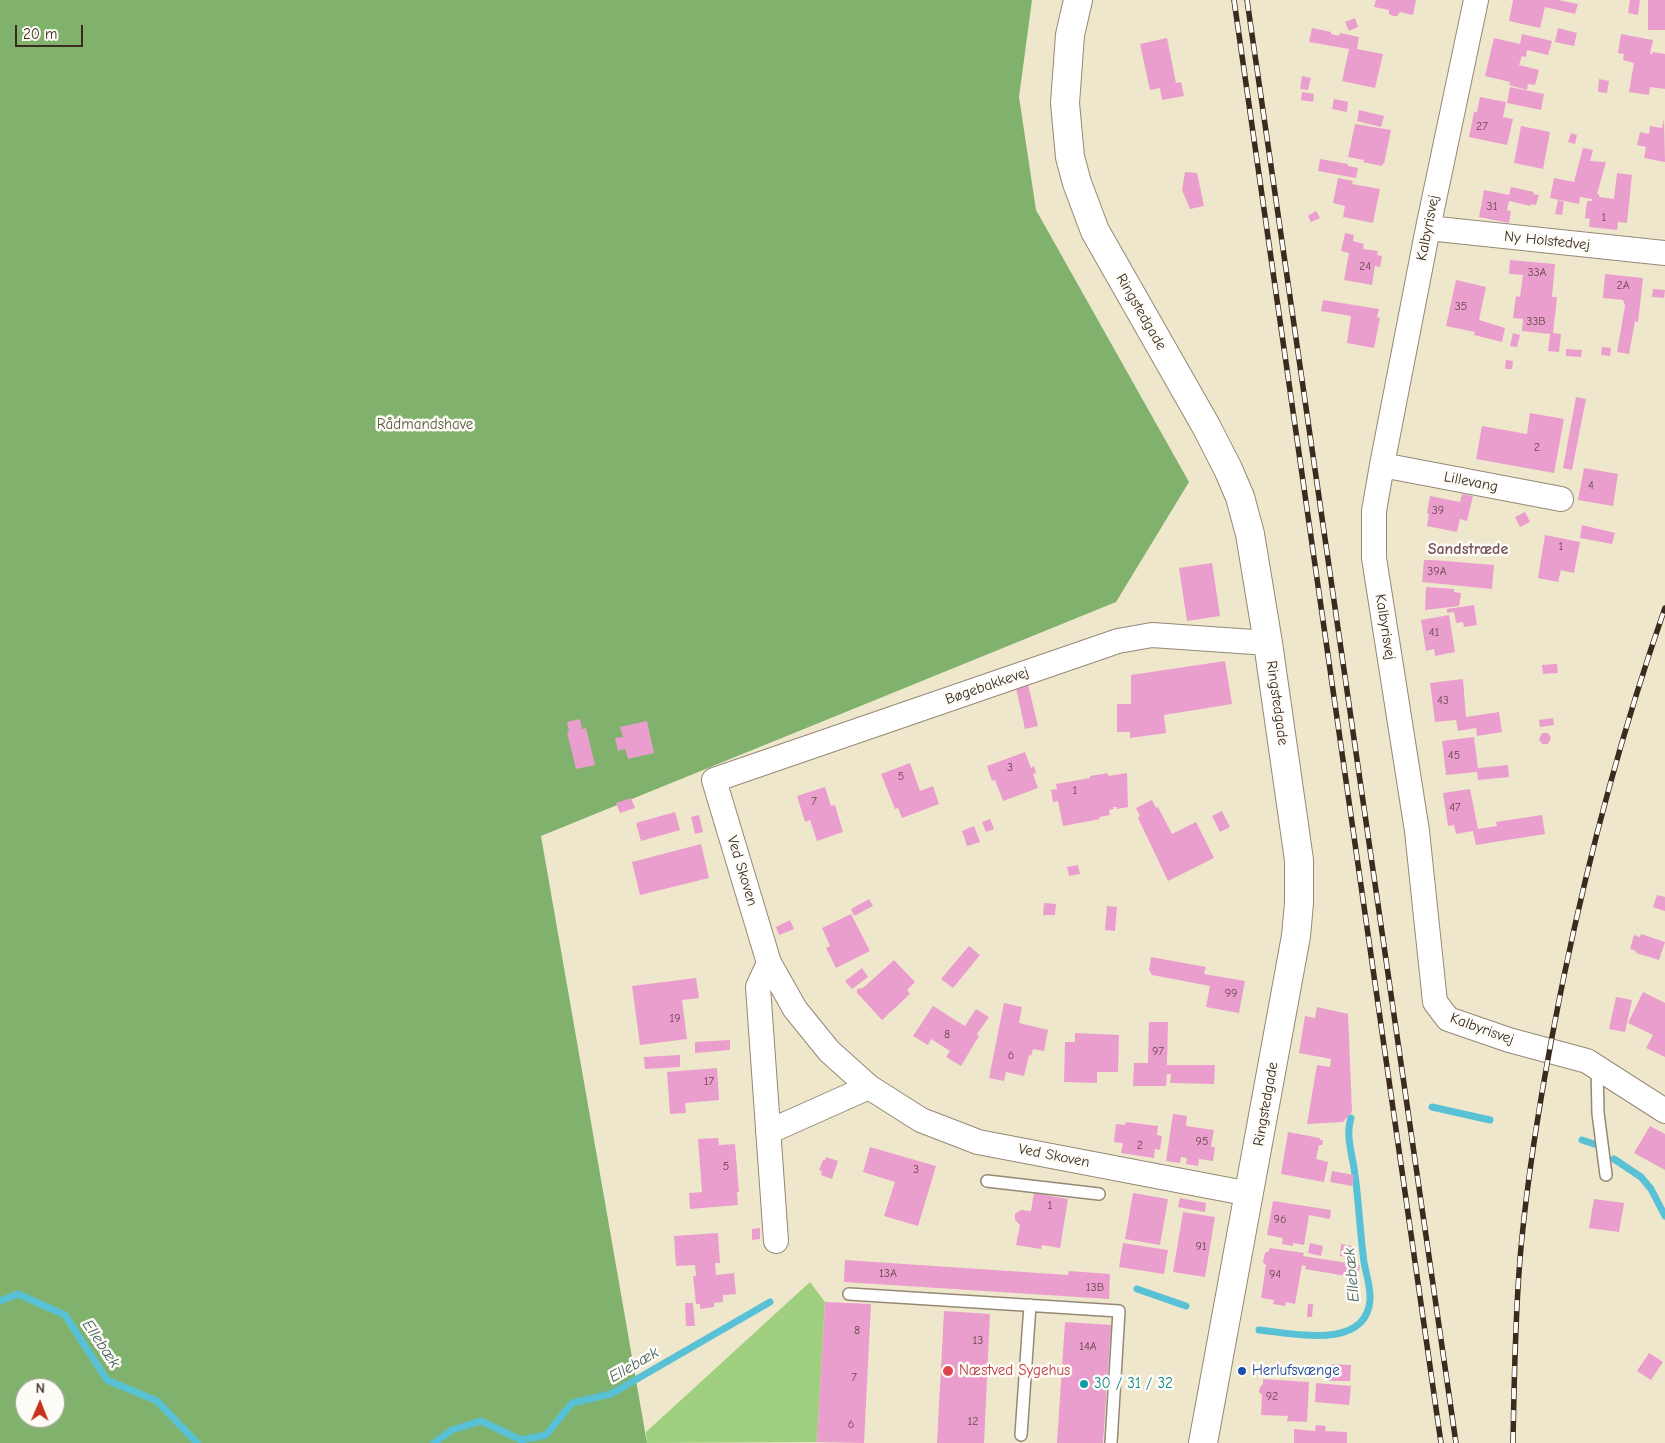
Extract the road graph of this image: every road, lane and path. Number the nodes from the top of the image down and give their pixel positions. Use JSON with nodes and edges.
{"nodes":[{"id":1,"x":1078,"y":0,"type":"edge"},
{"id":2,"x":1476,"y":0,"type":"edge"},
{"id":3,"x":1428,"y":228,"type":"junction"},
{"id":4,"x":1665,"y":253,"type":"edge"},
{"id":5,"x":1382,"y":465,"type":"junction"},
{"id":6,"x":1561,"y":499,"type":"dead end"},
{"id":7,"x":1268,"y":643,"type":"junction"},
{"id":8,"x":714,"y":780,"type":"joint"},
{"id":9,"x":769,"y":963,"type":"junction"},
{"id":10,"x":1597,"y":1068,"type":"junction"},
{"id":11,"x":869,"y":1087,"type":"junction"},
{"id":12,"x":1665,"y":1111,"type":"edge"},
{"id":13,"x":768,"y":1132,"type":"junction"},
{"id":14,"x":1606,"y":1175,"type":"dead end"},
{"id":15,"x":987,"y":1181,"type":"dead end"},
{"id":16,"x":1098,"y":1194,"type":"dead end"},
{"id":17,"x":1250,"y":1194,"type":"junction"},
{"id":18,"x":776,"y":1241,"type":"dead end"},
{"id":19,"x":849,"y":1294,"type":"dead end"},
{"id":20,"x":1030,"y":1305,"type":"junction"},
{"id":21,"x":1022,"y":1435,"type":"dead end"},
{"id":22,"x":1111,"y":1443,"type":"edge"},
{"id":23,"x":1203,"y":1443,"type":"edge"}],
"edges":[{"from":1,"to":7,"type":"street","name":"Ringstedgade"},
{"from":2,"to":3,"type":"street","name":"Kalbyrisvej"},
{"from":3,"to":4,"type":"street","name":"Ny Holstedvej"},
{"from":3,"to":5,"type":"street","name":"Kalbyrisvej"},
{"from":5,"to":6,"type":"street","name":"Lillevang"},
{"from":5,"to":10,"type":"street","name":"Kalbyrisvej"},
{"from":7,"to":8,"type":"street","name":"Bøgebakkevej"},
{"from":7,"to":17,"type":"street","name":"Ringstedgade"},
{"from":8,"to":9,"type":"street","name":"Ved Skoven"},
{"from":9,"to":11,"type":"street","name":"Ved Skoven"},
{"from":9,"to":13,"type":"street"},
{"from":10,"to":12,"type":"street","name":"Kalbyrisvej"},
{"from":10,"to":14,"type":"lane"},
{"from":11,"to":13,"type":"street"},
{"from":11,"to":17,"type":"street","name":"Ved Skoven"},
{"from":13,"to":18,"type":"street"},
{"from":15,"to":16,"type":"lane"},
{"from":17,"to":23,"type":"street","name":"Ringstedgade"},
{"from":19,"to":20,"type":"lane"},
{"from":20,"to":21,"type":"lane"},
{"from":20,"to":22,"type":"lane"}]}
